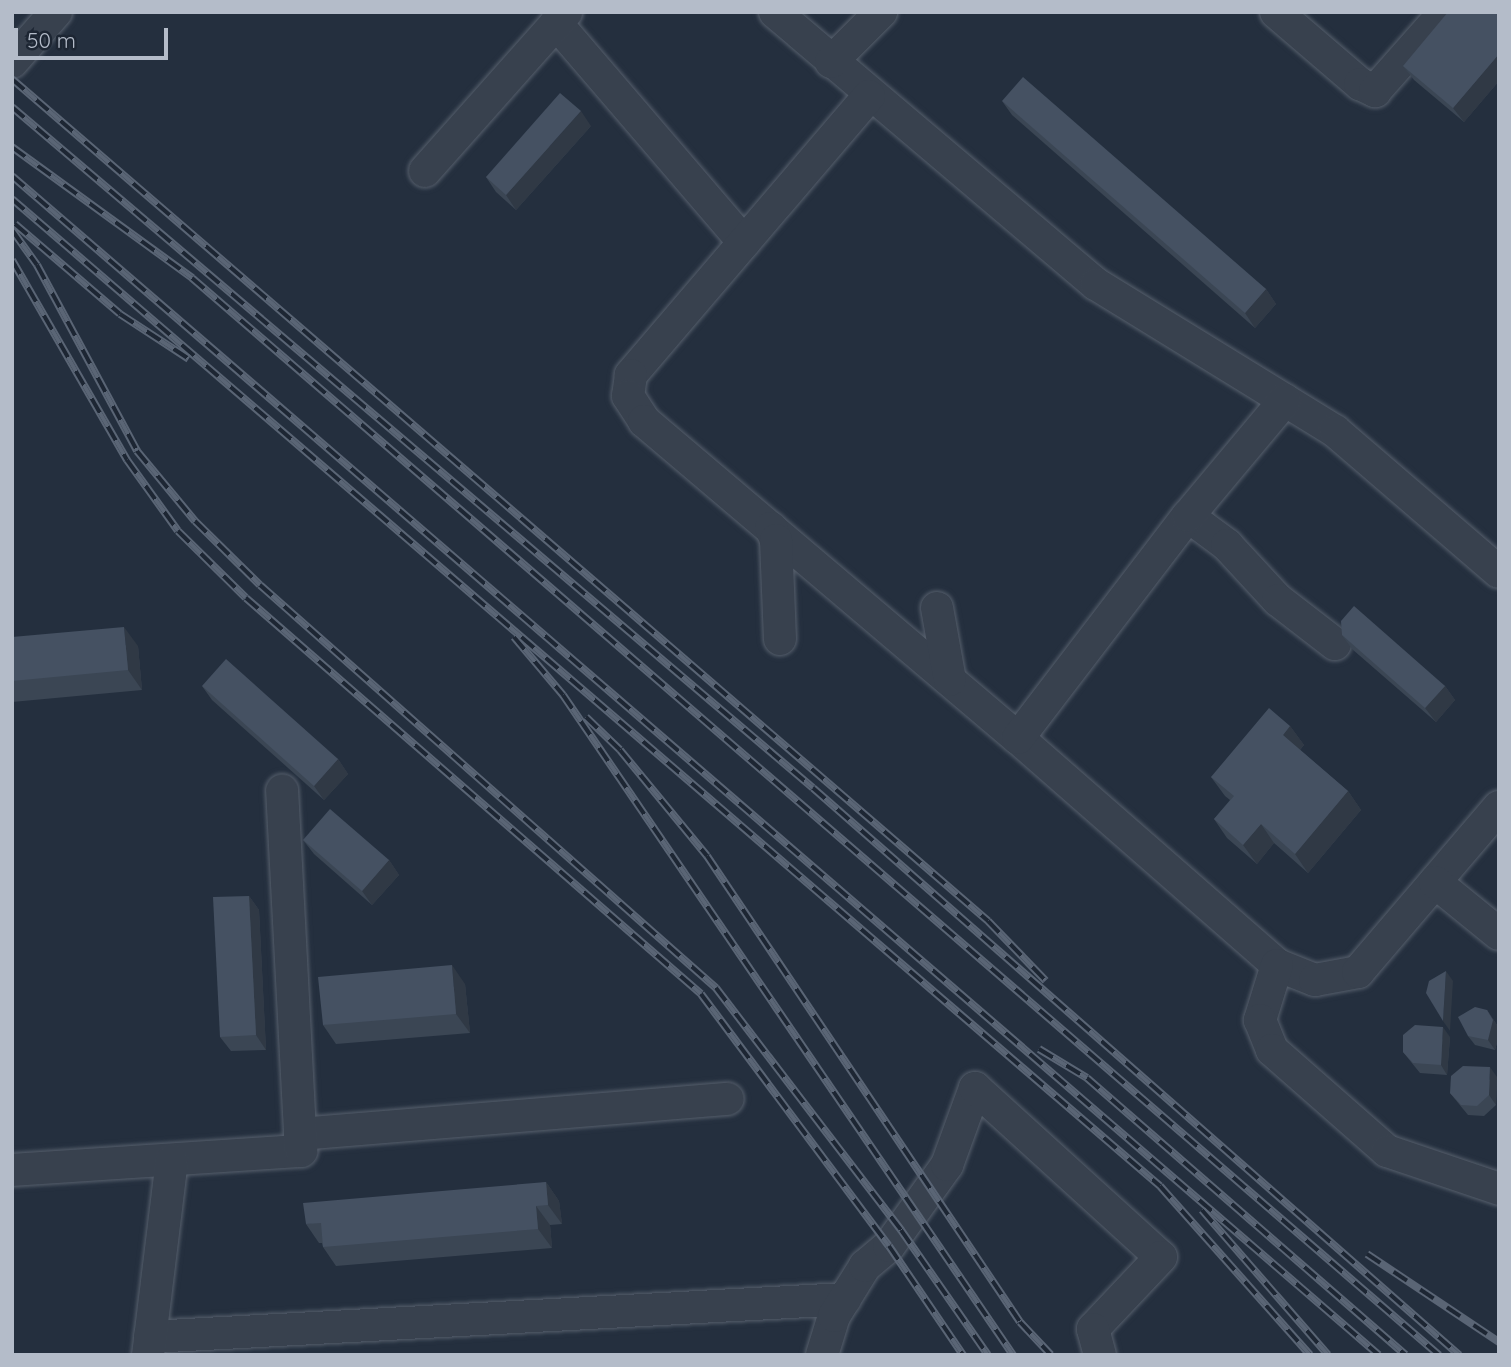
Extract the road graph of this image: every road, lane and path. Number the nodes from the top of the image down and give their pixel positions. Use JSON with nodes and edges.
{"nodes":[{"id":1,"x":56,"y":12,"type":"edge"},
{"id":2,"x":775,"y":12,"type":"edge"},
{"id":3,"x":881,"y":12,"type":"edge"},
{"id":4,"x":1276,"y":12,"type":"edge"},
{"id":5,"x":1445,"y":12,"type":"edge"},
{"id":6,"x":561,"y":18,"type":"edge"},
{"id":7,"x":12,"y":62,"type":"edge"},
{"id":8,"x":831,"y":62,"type":"junction"},
{"id":9,"x":869,"y":96,"type":"junction"},
{"id":10,"x":425,"y":171,"type":"dead end"},
{"id":11,"x":744,"y":242,"type":"junction"},
{"id":12,"x":1285,"y":400,"type":"junction"},
{"id":13,"x":1188,"y":516,"type":"junction"},
{"id":14,"x":771,"y":528,"type":"junction"},
{"id":15,"x":1499,"y":572,"type":"edge"},
{"id":16,"x":937,"y":608,"type":"dead end"},
{"id":17,"x":780,"y":639,"type":"dead end"},
{"id":18,"x":1335,"y":643,"type":"dead end"},
{"id":19,"x":950,"y":680,"type":"junction"},
{"id":20,"x":1018,"y":737,"type":"junction"},
{"id":21,"x":282,"y":790,"type":"dead end"},
{"id":22,"x":1499,"y":807,"type":"edge"},
{"id":23,"x":1435,"y":881,"type":"junction"},
{"id":24,"x":1499,"y":934,"type":"edge"},
{"id":25,"x":1277,"y":965,"type":"junction"},
{"id":26,"x":728,"y":1100,"type":"dead end"},
{"id":27,"x":300,"y":1134,"type":"junction"},
{"id":28,"x":172,"y":1160,"type":"junction"},
{"id":29,"x":12,"y":1170,"type":"edge"},
{"id":30,"x":1499,"y":1189,"type":"edge"},
{"id":31,"x":845,"y":1299,"type":"junction"},
{"id":32,"x":149,"y":1346,"type":"edge"},
{"id":33,"x":822,"y":1355,"type":"edge"},
{"id":34,"x":1100,"y":1355,"type":"edge"}],
"edges":[{"from":1,"to":7,"type":"street"},
{"from":2,"to":8,"type":"street"},
{"from":3,"to":8,"type":"street"},
{"from":4,"to":5,"type":"street"},
{"from":6,"to":10,"type":"street"},
{"from":6,"to":11,"type":"street"},
{"from":8,"to":9,"type":"street"},
{"from":9,"to":11,"type":"street"},
{"from":9,"to":12,"type":"street"},
{"from":11,"to":14,"type":"street"},
{"from":12,"to":13,"type":"street"},
{"from":12,"to":15,"type":"street"},
{"from":13,"to":18,"type":"street"},
{"from":13,"to":20,"type":"street"},
{"from":14,"to":17,"type":"street"},
{"from":14,"to":19,"type":"street"},
{"from":16,"to":19,"type":"street"},
{"from":19,"to":20,"type":"street"},
{"from":20,"to":25,"type":"street"},
{"from":21,"to":27,"type":"street"},
{"from":22,"to":23,"type":"street"},
{"from":23,"to":24,"type":"street"},
{"from":23,"to":25,"type":"street"},
{"from":25,"to":30,"type":"street"},
{"from":26,"to":27,"type":"street"},
{"from":27,"to":28,"type":"street"},
{"from":28,"to":29,"type":"street"},
{"from":28,"to":32,"type":"street"},
{"from":31,"to":32,"type":"street"},
{"from":31,"to":33,"type":"street"},
{"from":31,"to":34,"type":"street"}]}
